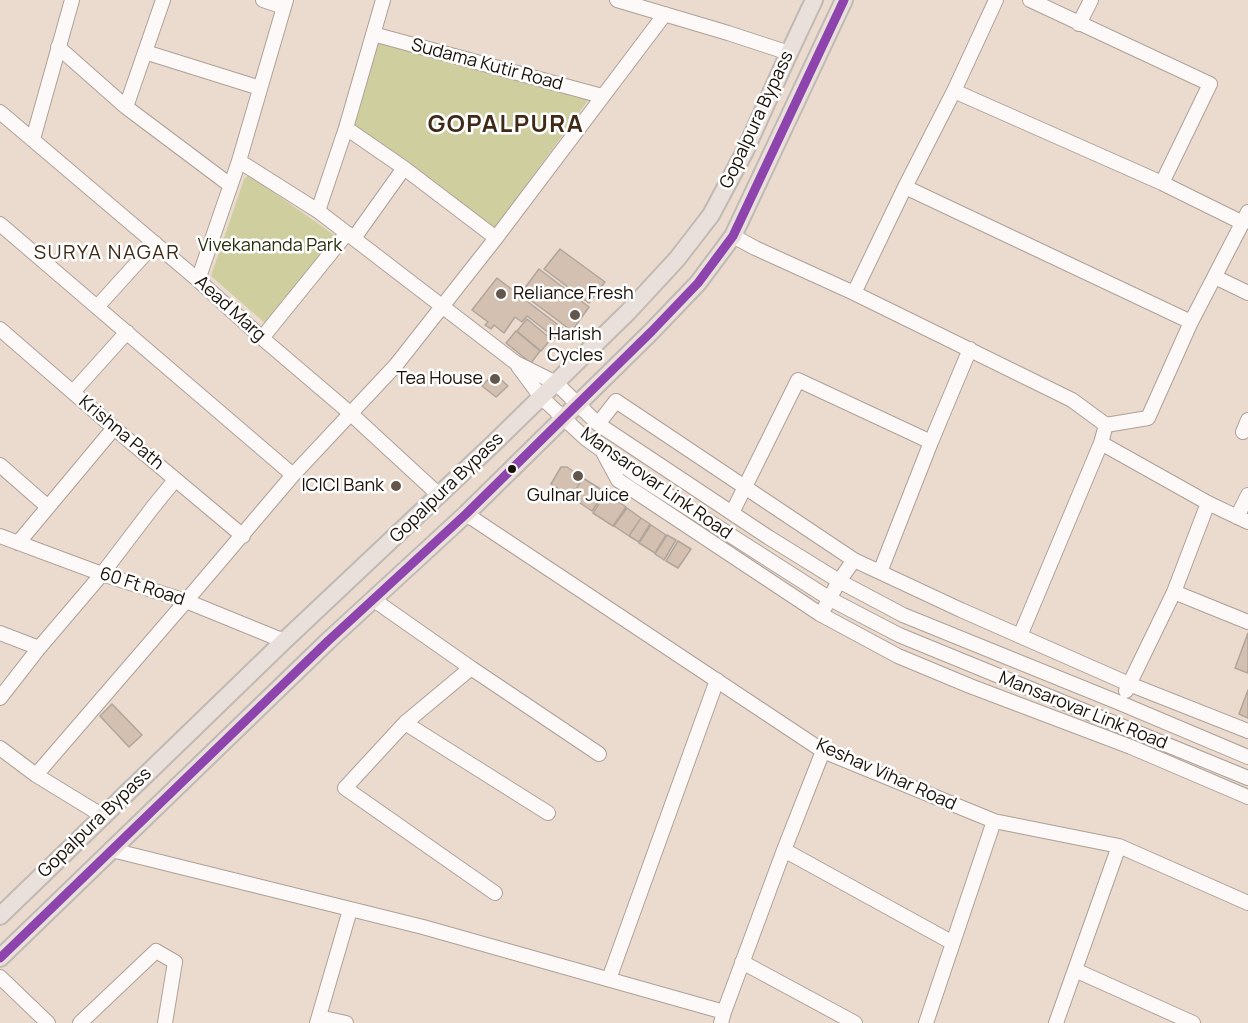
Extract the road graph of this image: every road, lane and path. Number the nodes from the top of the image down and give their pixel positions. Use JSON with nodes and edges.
{"nodes":[{"id":1,"x":72,"y":0,"type":"edge"},
{"id":2,"x":163,"y":0,"type":"edge"},
{"id":3,"x":263,"y":0,"type":"edge"},
{"id":4,"x":383,"y":0,"type":"edge"},
{"id":5,"x":617,"y":0,"type":"edge"},
{"id":6,"x":814,"y":0,"type":"edge"},
{"id":7,"x":844,"y":0,"type":"edge"},
{"id":8,"x":996,"y":0,"type":"edge"},
{"id":9,"x":1030,"y":0,"type":"edge"},
{"id":10,"x":1091,"y":0,"type":"edge"},
{"id":11,"x":285,"y":3,"type":"edge"},
{"id":12,"x":665,"y":14,"type":"junction"},
{"id":13,"x":1079,"y":24,"type":"junction"},
{"id":14,"x":373,"y":34,"type":"junction"},
{"id":15,"x":58,"y":46,"type":"junction"},
{"id":16,"x":145,"y":52,"type":"junction"},
{"id":17,"x":789,"y":53,"type":"junction"},
{"id":18,"x":260,"y":88,"type":"junction"},
{"id":19,"x":954,"y":91,"type":"junction"},
{"id":20,"x":602,"y":96,"type":"junction"},
{"id":21,"x":126,"y":107,"type":"junction"},
{"id":22,"x":0,"y":112,"type":"edge"},
{"id":23,"x":346,"y":128,"type":"junction"},
{"id":24,"x":33,"y":139,"type":"junction"},
{"id":25,"x":239,"y":161,"type":"junction"},
{"id":26,"x":404,"y":168,"type":"junction"},
{"id":27,"x":1162,"y":183,"type":"junction"},
{"id":28,"x":230,"y":184,"type":"junction"},
{"id":29,"x":905,"y":187,"type":"junction"},
{"id":30,"x":318,"y":211,"type":"junction"},
{"id":31,"x":1245,"y":217,"type":"edge"},
{"id":32,"x":0,"y":224,"type":"edge"},
{"id":33,"x":350,"y":236,"type":"junction"},
{"id":34,"x":733,"y":236,"type":"junction"},
{"id":35,"x":496,"y":238,"type":"junction"},
{"id":36,"x":155,"y":243,"type":"junction"},
{"id":37,"x":1215,"y":277,"type":"junction"},
{"id":38,"x":198,"y":280,"type":"junction"},
{"id":39,"x":854,"y":293,"type":"junction"},
{"id":40,"x":1248,"y":293,"type":"edge"},
{"id":41,"x":442,"y":305,"type":"junction"},
{"id":42,"x":97,"y":307,"type":"junction"},
{"id":43,"x":1191,"y":322,"type":"junction"},
{"id":44,"x":0,"y":329,"type":"edge"},
{"id":45,"x":127,"y":332,"type":"junction"},
{"id":46,"x":262,"y":338,"type":"junction"},
{"id":47,"x":970,"y":349,"type":"junction"},
{"id":48,"x":516,"y":363,"type":"junction"},
{"id":49,"x":556,"y":383,"type":"junction"},
{"id":50,"x":73,"y":392,"type":"junction"},
{"id":51,"x":541,"y":397,"type":"junction"},
{"id":52,"x":578,"y":405,"type":"junction"},
{"id":53,"x":350,"y":413,"type":"junction"},
{"id":54,"x":564,"y":418,"type":"junction"},
{"id":55,"x":598,"y":424,"type":"junction"},
{"id":56,"x":1106,"y":425,"type":"junction"},
{"id":57,"x":114,"y":428,"type":"junction"},
{"id":58,"x":931,"y":442,"type":"junction"},
{"id":59,"x":1101,"y":443,"type":"junction"},
{"id":60,"x":601,"y":450,"type":"junction"},
{"id":61,"x":0,"y":465,"type":"edge"},
{"id":62,"x":293,"y":475,"type":"junction"},
{"id":63,"x":175,"y":480,"type":"junction"},
{"id":64,"x":746,"y":487,"type":"junction"},
{"id":65,"x":440,"y":495,"type":"junction"},
{"id":66,"x":1248,"y":495,"type":"edge"},
{"id":67,"x":1208,"y":503,"type":"junction"},
{"id":68,"x":48,"y":507,"type":"junction"},
{"id":69,"x":732,"y":513,"type":"junction"},
{"id":70,"x":466,"y":514,"type":"junction"},
{"id":71,"x":1243,"y":520,"type":"edge"},
{"id":72,"x":0,"y":536,"type":"edge"},
{"id":73,"x":243,"y":536,"type":"junction"},
{"id":74,"x":18,"y":543,"type":"junction"},
{"id":75,"x":854,"y":560,"type":"junction"},
{"id":76,"x":880,"y":572,"type":"junction"},
{"id":77,"x":102,"y":574,"type":"junction"},
{"id":78,"x":839,"y":581,"type":"junction"},
{"id":79,"x":1174,"y":592,"type":"junction"},
{"id":80,"x":830,"y":599,"type":"junction"},
{"id":81,"x":374,"y":600,"type":"junction"},
{"id":82,"x":186,"y":602,"type":"junction"},
{"id":83,"x":820,"y":614,"type":"junction"},
{"id":84,"x":1248,"y":622,"type":"edge"},
{"id":85,"x":0,"y":633,"type":"edge"},
{"id":86,"x":1020,"y":636,"type":"junction"},
{"id":87,"x":284,"y":641,"type":"junction"},
{"id":88,"x":39,"y":648,"type":"junction"},
{"id":89,"x":471,"y":668,"type":"junction"},
{"id":90,"x":717,"y":680,"type":"junction"},
{"id":91,"x":1129,"y":684,"type":"junction"},
{"id":92,"x":0,"y":698,"type":"edge"},
{"id":93,"x":1120,"y":703,"type":"junction"},
{"id":94,"x":405,"y":723,"type":"junction"},
{"id":95,"x":1248,"y":731,"type":"edge"},
{"id":96,"x":1138,"y":734,"type":"junction"},
{"id":97,"x":1131,"y":747,"type":"junction"},
{"id":98,"x":0,"y":748,"type":"edge"},
{"id":99,"x":823,"y":751,"type":"junction"},
{"id":100,"x":599,"y":754,"type":"dead end"},
{"id":101,"x":1248,"y":757,"type":"edge"},
{"id":102,"x":36,"y":774,"type":"junction"},
{"id":103,"x":1247,"y":778,"type":"edge"},
{"id":104,"x":1248,"y":797,"type":"edge"},
{"id":105,"x":548,"y":813,"type":"dead end"},
{"id":106,"x":103,"y":816,"type":"junction"},
{"id":107,"x":994,"y":821,"type":"junction"},
{"id":108,"x":1119,"y":846,"type":"junction"},
{"id":109,"x":112,"y":849,"type":"junction"},
{"id":110,"x":784,"y":850,"type":"junction"},
{"id":111,"x":495,"y":893,"type":"dead end"},
{"id":112,"x":1248,"y":903,"type":"edge"},
{"id":113,"x":350,"y":910,"type":"junction"},
{"id":114,"x":0,"y":916,"type":"edge"},
{"id":115,"x":953,"y":943,"type":"junction"},
{"id":116,"x":0,"y":958,"type":"edge"},
{"id":117,"x":742,"y":962,"type":"junction"},
{"id":118,"x":1075,"y":970,"type":"junction"},
{"id":119,"x":0,"y":977,"type":"edge"},
{"id":120,"x":609,"y":979,"type":"junction"},
{"id":121,"x":722,"y":1017,"type":"edge"},
{"id":122,"x":318,"y":1020,"type":"edge"},
{"id":123,"x":1186,"y":1022,"type":"edge"},
{"id":124,"x":48,"y":1023,"type":"edge"},
{"id":125,"x":80,"y":1023,"type":"edge"},
{"id":126,"x":165,"y":1023,"type":"edge"},
{"id":127,"x":346,"y":1023,"type":"edge"},
{"id":128,"x":855,"y":1023,"type":"edge"},
{"id":129,"x":926,"y":1023,"type":"edge"},
{"id":130,"x":1056,"y":1023,"type":"edge"}],
"edges":[{"from":1,"to":15,"type":"street"},
{"from":2,"to":16,"type":"street"},
{"from":3,"to":11,"type":"street"},
{"from":4,"to":14,"type":"street"},
{"from":5,"to":12,"type":"street"},
{"from":6,"to":17,"type":"main road","name":"Gopalpura Bypass"},
{"from":7,"to":34,"type":"main road","name":"Gopalpura Bypass"},
{"from":8,"to":19,"type":"street"},
{"from":9,"to":13,"type":"street"},
{"from":10,"to":13,"type":"street"},
{"from":11,"to":18,"type":"street"},
{"from":12,"to":17,"type":"street"},
{"from":12,"to":20,"type":"street"},
{"from":13,"to":27,"type":"street"},
{"from":14,"to":20,"type":"street","name":"Sudama Kutir Road"},
{"from":14,"to":23,"type":"street"},
{"from":15,"to":21,"type":"street"},
{"from":15,"to":24,"type":"street"},
{"from":16,"to":18,"type":"street"},
{"from":16,"to":21,"type":"street"},
{"from":17,"to":49,"type":"main road","name":"Gopalpura Bypass"},
{"from":18,"to":25,"type":"street"},
{"from":19,"to":27,"type":"street"},
{"from":19,"to":29,"type":"street"},
{"from":20,"to":35,"type":"street"},
{"from":21,"to":28,"type":"street"},
{"from":22,"to":24,"type":"street","name":"Aead Marg"},
{"from":23,"to":26,"type":"street"},
{"from":23,"to":30,"type":"street"},
{"from":24,"to":36,"type":"street","name":"Aead Marg"},
{"from":25,"to":28,"type":"street"},
{"from":25,"to":30,"type":"street"},
{"from":26,"to":33,"type":"street"},
{"from":26,"to":35,"type":"street"},
{"from":27,"to":31,"type":"street"},
{"from":28,"to":38,"type":"street"},
{"from":29,"to":39,"type":"street"},
{"from":29,"to":43,"type":"street"},
{"from":30,"to":33,"type":"street"},
{"from":31,"to":37,"type":"street"},
{"from":32,"to":42,"type":"street"},
{"from":33,"to":41,"type":"street"},
{"from":33,"to":46,"type":"street"},
{"from":34,"to":39,"type":"street"},
{"from":34,"to":52,"type":"main road","name":"Gopalpura Bypass"},
{"from":35,"to":41,"type":"street"},
{"from":36,"to":38,"type":"street","name":"Aead Marg"},
{"from":36,"to":42,"type":"street"},
{"from":37,"to":40,"type":"street"},
{"from":37,"to":43,"type":"street"},
{"from":38,"to":46,"type":"street","name":"Aead Marg"},
{"from":39,"to":47,"type":"street"},
{"from":41,"to":48,"type":"street"},
{"from":41,"to":53,"type":"street"},
{"from":42,"to":45,"type":"street"},
{"from":43,"to":56,"type":"street"},
{"from":44,"to":50,"type":"street","name":"Krishna Path"},
{"from":45,"to":50,"type":"street"},
{"from":45,"to":62,"type":"street"},
{"from":46,"to":53,"type":"street","name":"Aead Marg"},
{"from":47,"to":56,"type":"street"},
{"from":47,"to":58,"type":"street"},
{"from":48,"to":49,"type":"street","name":"Mansarovar Link Road"},
{"from":48,"to":51,"type":"street","name":"Mansarovar Link Road"},
{"from":49,"to":51,"type":"main road","name":"Gopalpura Bypass"},
{"from":49,"to":52,"type":"street","name":"Mansarovar Link Road"},
{"from":50,"to":57,"type":"street","name":"Krishna Path"},
{"from":51,"to":54,"type":"street","name":"Mansarovar Link Road"},
{"from":51,"to":65,"type":"main road","name":"Gopalpura Bypass"},
{"from":52,"to":54,"type":"main road","name":"Gopalpura Bypass"},
{"from":52,"to":55,"type":"street","name":"Mansarovar Link Road"},
{"from":53,"to":62,"type":"street"},
{"from":53,"to":65,"type":"street","name":"Aead Marg"},
{"from":54,"to":60,"type":"street","name":"Mansarovar Link Road"},
{"from":54,"to":70,"type":"main road","name":"Gopalpura Bypass"},
{"from":55,"to":64,"type":"street"},
{"from":55,"to":69,"type":"street","name":"Mansarovar Link Road"},
{"from":56,"to":59,"type":"street"},
{"from":57,"to":63,"type":"street","name":"Krishna Path"},
{"from":57,"to":68,"type":"street"},
{"from":58,"to":64,"type":"street"},
{"from":58,"to":76,"type":"street"},
{"from":59,"to":67,"type":"street"},
{"from":59,"to":86,"type":"street"},
{"from":60,"to":80,"type":"street","name":"Mansarovar Link Road"},
{"from":60,"to":83,"type":"street"},
{"from":61,"to":68,"type":"street"},
{"from":62,"to":73,"type":"street"},
{"from":63,"to":73,"type":"street","name":"Krishna Path"},
{"from":63,"to":77,"type":"street"},
{"from":64,"to":69,"type":"street"},
{"from":64,"to":75,"type":"street"},
{"from":65,"to":87,"type":"main road","name":"Gopalpura Bypass"},
{"from":66,"to":71,"type":"street"},
{"from":67,"to":71,"type":"street"},
{"from":67,"to":79,"type":"street"},
{"from":68,"to":74,"type":"street"},
{"from":69,"to":78,"type":"street","name":"Mansarovar Link Road"},
{"from":70,"to":81,"type":"main road","name":"Gopalpura Bypass"},
{"from":70,"to":90,"type":"street","name":"Keshav Vihar Road"},
{"from":72,"to":74,"type":"street","name":"60 Ft Road"},
{"from":73,"to":82,"type":"street"},
{"from":74,"to":77,"type":"street","name":"60 Ft Road"},
{"from":75,"to":76,"type":"street"},
{"from":75,"to":78,"type":"street"},
{"from":76,"to":86,"type":"street"},
{"from":77,"to":82,"type":"street","name":"60 Ft Road"},
{"from":77,"to":88,"type":"street"},
{"from":78,"to":80,"type":"street"},
{"from":78,"to":93,"type":"street","name":"Mansarovar Link Road"},
{"from":79,"to":84,"type":"street"},
{"from":79,"to":91,"type":"street"},
{"from":80,"to":83,"type":"street"},
{"from":80,"to":96,"type":"street","name":"Mansarovar Link Road"},
{"from":81,"to":89,"type":"street"},
{"from":81,"to":109,"type":"main road","name":"Gopalpura Bypass"},
{"from":82,"to":87,"type":"street","name":"60 Ft Road"},
{"from":82,"to":102,"type":"street"},
{"from":83,"to":97,"type":"street"},
{"from":85,"to":88,"type":"street"},
{"from":86,"to":91,"type":"street"},
{"from":87,"to":106,"type":"main road","name":"Gopalpura Bypass"},
{"from":88,"to":92,"type":"street"},
{"from":89,"to":94,"type":"street"},
{"from":89,"to":100,"type":"street"},
{"from":90,"to":99,"type":"street","name":"Keshav Vihar Road"},
{"from":90,"to":120,"type":"street"},
{"from":91,"to":93,"type":"street"},
{"from":91,"to":95,"type":"street"},
{"from":93,"to":101,"type":"street","name":"Mansarovar Link Road"},
{"from":94,"to":105,"type":"street"},
{"from":94,"to":111,"type":"street"},
{"from":96,"to":97,"type":"street"},
{"from":96,"to":103,"type":"street","name":"Mansarovar Link Road"},
{"from":97,"to":104,"type":"street"},
{"from":98,"to":102,"type":"street"},
{"from":99,"to":107,"type":"street","name":"Keshav Vihar Road"},
{"from":99,"to":110,"type":"street"},
{"from":102,"to":106,"type":"street"},
{"from":106,"to":114,"type":"main road","name":"Gopalpura Bypass"},
{"from":107,"to":108,"type":"street","name":"Keshav Vihar Road"},
{"from":107,"to":115,"type":"street"},
{"from":108,"to":112,"type":"street","name":"Keshav Vihar Road"},
{"from":108,"to":118,"type":"street"},
{"from":109,"to":113,"type":"street"},
{"from":109,"to":116,"type":"main road","name":"Gopalpura Bypass"},
{"from":110,"to":115,"type":"street"},
{"from":110,"to":117,"type":"street"},
{"from":113,"to":120,"type":"street"},
{"from":113,"to":122,"type":"street"},
{"from":115,"to":129,"type":"street"},
{"from":117,"to":121,"type":"street"},
{"from":117,"to":128,"type":"street"},
{"from":118,"to":123,"type":"street"},
{"from":118,"to":130,"type":"street"},
{"from":119,"to":124,"type":"street"},
{"from":120,"to":121,"type":"street"},
{"from":122,"to":127,"type":"street"},
{"from":125,"to":126,"type":"street"}]}
